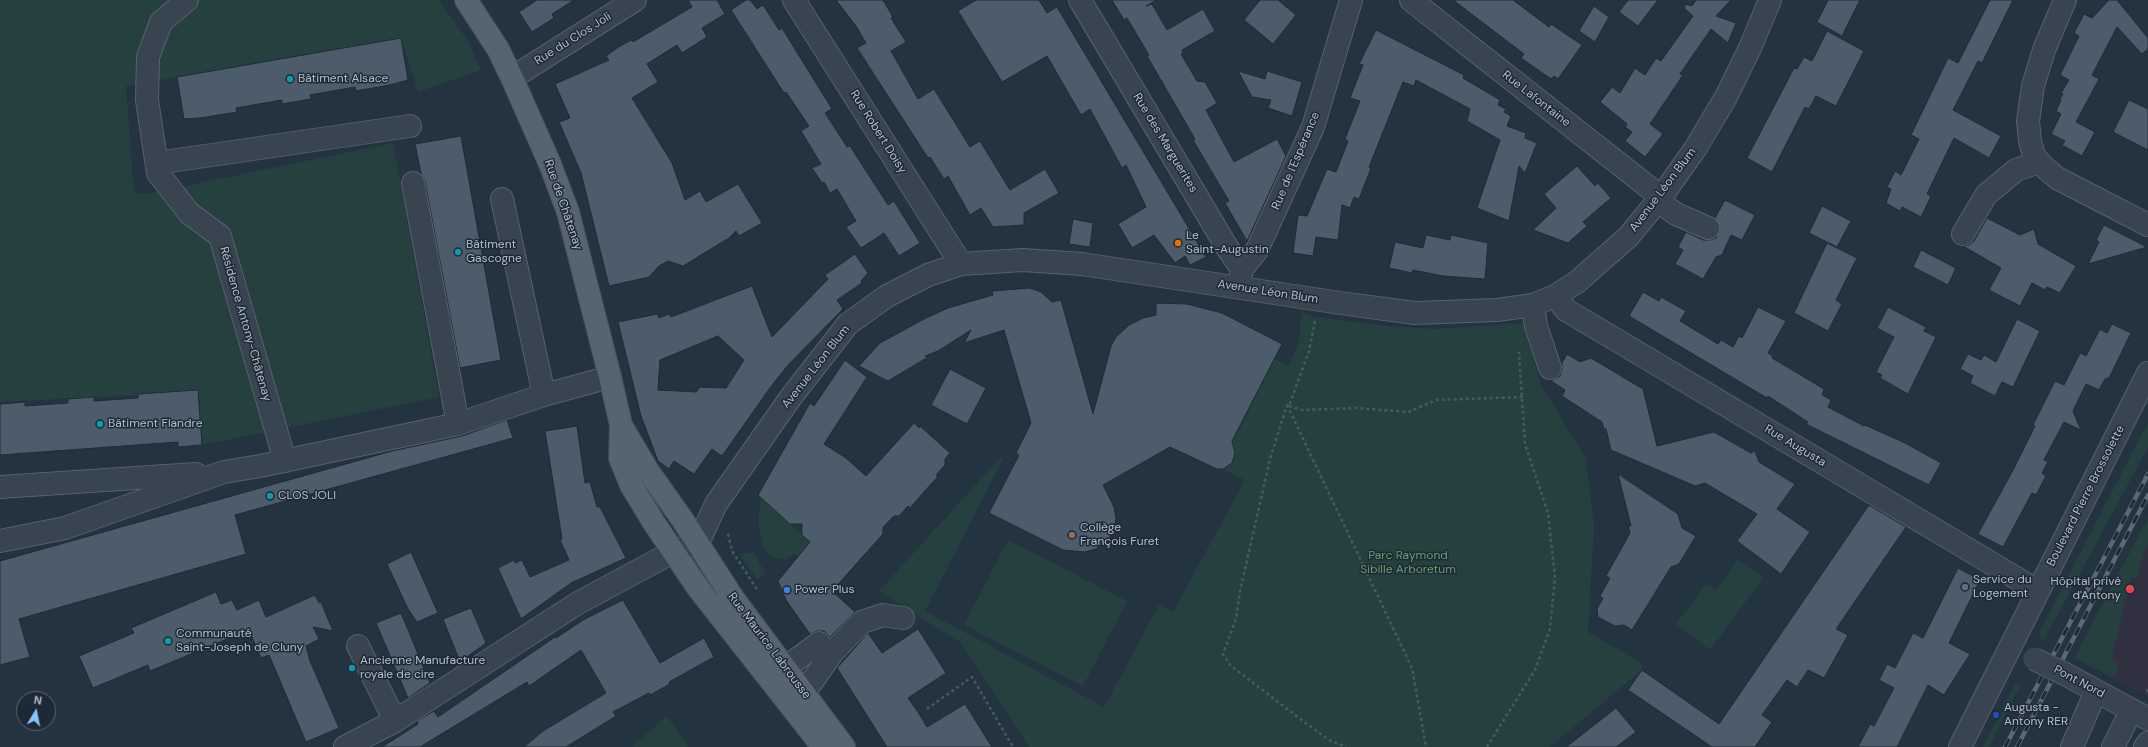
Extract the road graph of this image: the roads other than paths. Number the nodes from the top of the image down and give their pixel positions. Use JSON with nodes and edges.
{"nodes":[{"id":1,"x":187,"y":0,"type":"edge"},
{"id":2,"x":466,"y":0,"type":"edge"},
{"id":3,"x":635,"y":0,"type":"edge"},
{"id":4,"x":794,"y":0,"type":"edge"},
{"id":5,"x":1080,"y":0,"type":"edge"},
{"id":6,"x":1351,"y":0,"type":"edge"},
{"id":7,"x":1411,"y":0,"type":"edge"},
{"id":8,"x":1770,"y":0,"type":"edge"},
{"id":9,"x":2065,"y":0,"type":"edge"},
{"id":10,"x":512,"y":78,"type":"junction"},
{"id":11,"x":410,"y":126,"type":"dead end"},
{"id":12,"x":2039,"y":162,"type":"junction"},
{"id":13,"x":157,"y":163,"type":"junction"},
{"id":14,"x":413,"y":183,"type":"dead end"},
{"id":15,"x":502,"y":199,"type":"dead end"},
{"id":16,"x":1659,"y":199,"type":"junction"},
{"id":17,"x":2148,"y":224,"type":"edge"},
{"id":18,"x":1708,"y":228,"type":"dead end"},
{"id":19,"x":1963,"y":234,"type":"dead end"},
{"id":20,"x":962,"y":264,"type":"junction"},
{"id":21,"x":1241,"y":278,"type":"junction"},
{"id":22,"x":1555,"y":296,"type":"junction"},
{"id":23,"x":1533,"y":305,"type":"junction"},
{"id":24,"x":1550,"y":368,"type":"dead end"},
{"id":25,"x":2148,"y":373,"type":"edge"},
{"id":26,"x":610,"y":377,"type":"junction"},
{"id":27,"x":544,"y":395,"type":"junction"},
{"id":28,"x":458,"y":424,"type":"junction"},
{"id":29,"x":621,"y":425,"type":"junction"},
{"id":30,"x":285,"y":461,"type":"junction"},
{"id":31,"x":224,"y":472,"type":"junction"},
{"id":32,"x":0,"y":487,"type":"edge"},
{"id":33,"x":716,"y":505,"type":"junction"},
{"id":34,"x":682,"y":519,"type":"junction"},
{"id":35,"x":0,"y":541,"type":"edge"},
{"id":36,"x":698,"y":543,"type":"junction"},
{"id":37,"x":673,"y":552,"type":"junction"},
{"id":38,"x":2038,"y":591,"type":"junction"},
{"id":39,"x":903,"y":618,"type":"dead end"},
{"id":40,"x":819,"y":643,"type":"dead end"},
{"id":41,"x":358,"y":646,"type":"dead end"},
{"id":42,"x":2010,"y":646,"type":"junction"},
{"id":43,"x":785,"y":668,"type":"junction"},
{"id":44,"x":2096,"y":691,"type":"junction"},
{"id":45,"x":804,"y":693,"type":"junction"},
{"id":46,"x":2140,"y":715,"type":"edge"},
{"id":47,"x":395,"y":721,"type":"junction"},
{"id":48,"x":2148,"y":742,"type":"edge"},
{"id":49,"x":345,"y":747,"type":"edge"},
{"id":50,"x":823,"y":747,"type":"edge"},
{"id":51,"x":844,"y":747,"type":"edge"},
{"id":52,"x":1960,"y":747,"type":"edge"},
{"id":53,"x":2072,"y":747,"type":"edge"},
{"id":54,"x":2114,"y":747,"type":"edge"},
{"id":55,"x":2145,"y":747,"type":"edge"}],
"edges":[{"from":1,"to":13,"type":"street","name":"Résidence Antony-Châtenay"},
{"from":2,"to":10,"type":"main road","name":"Rue de Châtenay"},
{"from":3,"to":10,"type":"street","name":"Rue du Clos Joli"},
{"from":4,"to":20,"type":"street","name":"Rue Robert Doisy"},
{"from":5,"to":21,"type":"street","name":"Rue des Marguerites"},
{"from":6,"to":21,"type":"street","name":"Rue de l'Espérance"},
{"from":7,"to":16,"type":"street","name":"Rue Lafontaine"},
{"from":8,"to":16,"type":"street","name":"Avenue Léon Blum"},
{"from":9,"to":12,"type":"street"},
{"from":10,"to":26,"type":"main road","name":"Rue de Châtenay"},
{"from":11,"to":13,"type":"street"},
{"from":12,"to":17,"type":"street"},
{"from":12,"to":19,"type":"street"},
{"from":13,"to":30,"type":"street","name":"Résidence Antony-Châtenay"},
{"from":14,"to":28,"type":"street"},
{"from":15,"to":27,"type":"street"},
{"from":16,"to":18,"type":"street","name":"Rue Lafontaine"},
{"from":16,"to":22,"type":"street","name":"Avenue Léon Blum"},
{"from":20,"to":21,"type":"street","name":"Avenue Léon Blum"},
{"from":20,"to":33,"type":"street","name":"Avenue Léon Blum"},
{"from":21,"to":23,"type":"street","name":"Avenue Léon Blum"},
{"from":22,"to":23,"type":"street","name":"Avenue Léon Blum"},
{"from":22,"to":38,"type":"street","name":"Rue Augusta"},
{"from":23,"to":24,"type":"street"},
{"from":25,"to":38,"type":"street","name":"Boulevard Pierre Brossolette"},
{"from":26,"to":27,"type":"street"},
{"from":26,"to":29,"type":"main road","name":"Rue de Châtenay"},
{"from":27,"to":28,"type":"street"},
{"from":28,"to":30,"type":"street"},
{"from":29,"to":34,"type":"main road","name":"Rue de Châtenay"},
{"from":29,"to":37,"type":"main road","name":"Rue de Châtenay"},
{"from":30,"to":31,"type":"street"},
{"from":31,"to":32,"type":"street"},
{"from":31,"to":35,"type":"street"},
{"from":33,"to":34,"type":"street"},
{"from":33,"to":36,"type":"street","name":"Avenue Léon Blum"},
{"from":34,"to":36,"type":"main road","name":"Rue de Châtenay"},
{"from":34,"to":37,"type":"street"},
{"from":36,"to":37,"type":"street"},
{"from":36,"to":43,"type":"main road","name":"Rue Maurice Labrousse"},
{"from":37,"to":47,"type":"street"},
{"from":37,"to":50,"type":"main road","name":"Rue Maurice Labrousse"},
{"from":38,"to":42,"type":"street","name":"Boulevard Pierre Brossolette"},
{"from":39,"to":45,"type":"street"},
{"from":40,"to":43,"type":"street"},
{"from":41,"to":47,"type":"street"},
{"from":42,"to":44,"type":"street","name":"Pont Nord","bridge":true},
{"from":42,"to":52,"type":"street","name":"Boulevard Pierre Brossolette"},
{"from":43,"to":45,"type":"main road","name":"Rue Maurice Labrousse"},
{"from":44,"to":46,"type":"street","name":"Pont Nord"},
{"from":44,"to":53,"type":"street"},
{"from":45,"to":51,"type":"main road","name":"Rue Maurice Labrousse"},
{"from":46,"to":54,"type":"street"},
{"from":47,"to":49,"type":"street"},
{"from":48,"to":55,"type":"street"}]}
